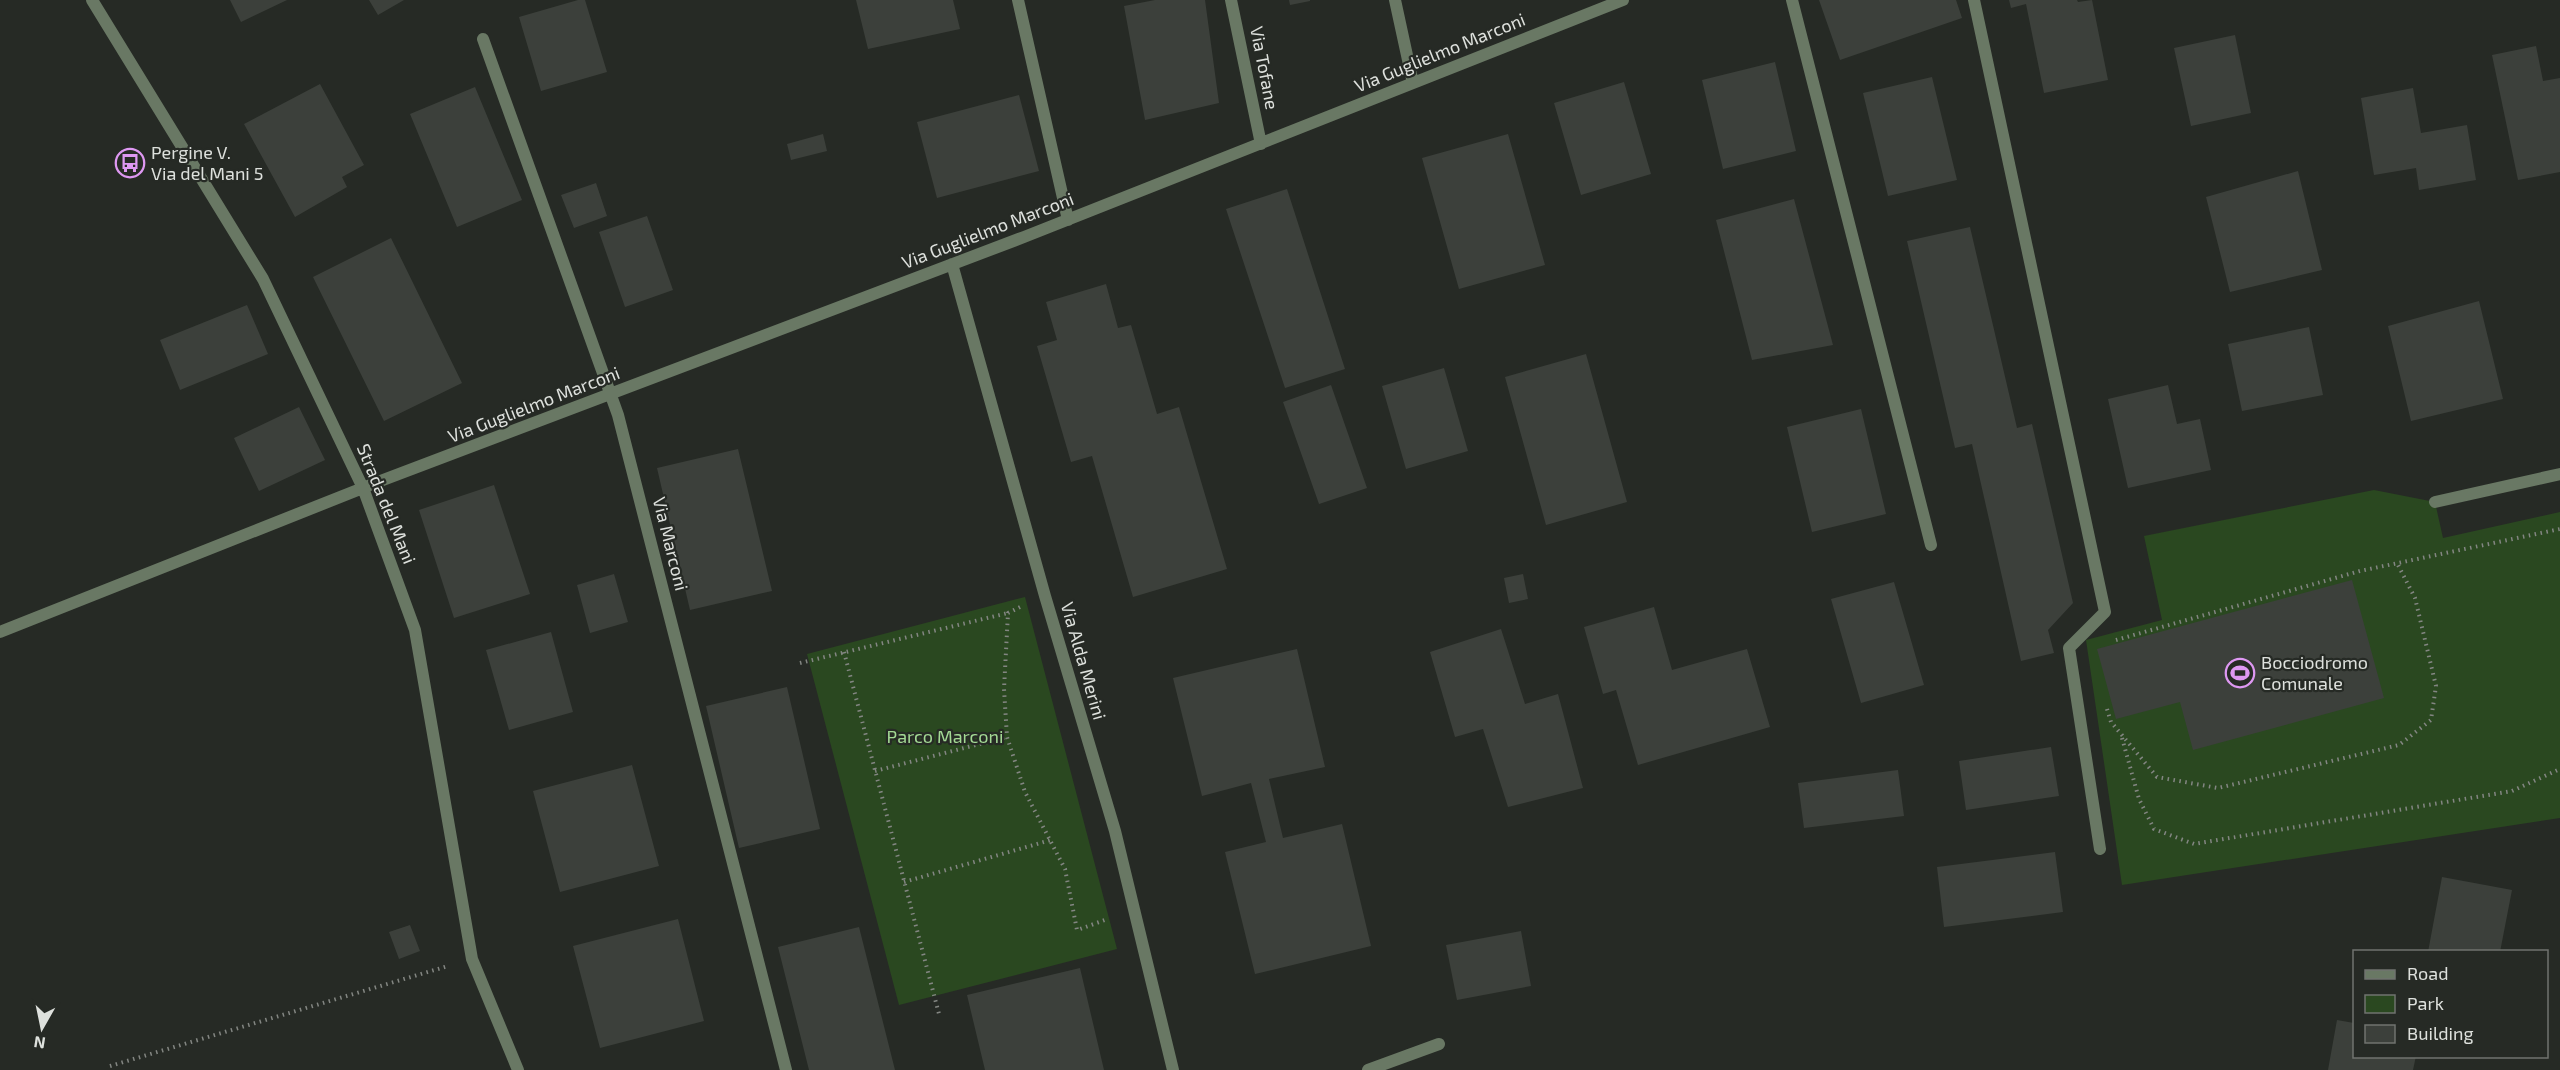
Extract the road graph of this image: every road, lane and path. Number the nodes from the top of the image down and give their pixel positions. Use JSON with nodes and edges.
{"nodes":[{"id":1,"x":92,"y":0,"type":"edge"},
{"id":2,"x":1018,"y":0,"type":"edge"},
{"id":3,"x":1231,"y":0,"type":"edge"},
{"id":4,"x":1395,"y":0,"type":"edge"},
{"id":5,"x":1623,"y":0,"type":"edge"},
{"id":6,"x":1792,"y":0,"type":"edge"},
{"id":7,"x":1974,"y":0,"type":"edge"},
{"id":8,"x":483,"y":39,"type":"dead end"},
{"id":9,"x":1413,"y":83,"type":"junction"},
{"id":10,"x":1261,"y":144,"type":"junction"},
{"id":11,"x":1068,"y":220,"type":"junction"},
{"id":12,"x":952,"y":264,"type":"junction"},
{"id":13,"x":612,"y":395,"type":"junction"},
{"id":14,"x":2560,"y":474,"type":"edge"},
{"id":15,"x":363,"y":488,"type":"junction"},
{"id":16,"x":2435,"y":502,"type":"dead end"},
{"id":17,"x":2560,"y":529,"type":"edge"},
{"id":18,"x":1931,"y":545,"type":"dead end"},
{"id":19,"x":2398,"y":565,"type":"junction"},
{"id":20,"x":1020,"y":607,"type":"dead end"},
{"id":21,"x":1008,"y":612,"type":"junction"},
{"id":22,"x":0,"y":632,"type":"edge"},
{"id":23,"x":2114,"y":640,"type":"dead end"},
{"id":24,"x":844,"y":652,"type":"junction"},
{"id":25,"x":800,"y":663,"type":"dead end"},
{"id":26,"x":2105,"y":700,"type":"dead end"},
{"id":27,"x":2121,"y":734,"type":"junction"},
{"id":28,"x":1007,"y":737,"type":"junction"},
{"id":29,"x":2560,"y":769,"type":"edge"},
{"id":30,"x":875,"y":771,"type":"junction"},
{"id":31,"x":1051,"y":840,"type":"junction"},
{"id":32,"x":2100,"y":849,"type":"dead end"},
{"id":33,"x":904,"y":882,"type":"junction"},
{"id":34,"x":1105,"y":920,"type":"dead end"},
{"id":35,"x":472,"y":959,"type":"junction"},
{"id":36,"x":939,"y":1014,"type":"dead end"},
{"id":37,"x":1439,"y":1044,"type":"dead end"},
{"id":38,"x":110,"y":1066,"type":"dead end"},
{"id":39,"x":518,"y":1070,"type":"edge"},
{"id":40,"x":786,"y":1070,"type":"edge"},
{"id":41,"x":1173,"y":1070,"type":"edge"},
{"id":42,"x":1368,"y":1070,"type":"edge"}],
"edges":[{"from":1,"to":15,"type":"street","name":"Strada del Mani"},
{"from":2,"to":11,"type":"street"},
{"from":3,"to":10,"type":"street","name":"Via Tofane"},
{"from":4,"to":9,"type":"street"},
{"from":5,"to":9,"type":"street","name":"Via Guglielmo Marconi"},
{"from":6,"to":18,"type":"street"},
{"from":7,"to":32,"type":"street"},
{"from":8,"to":13,"type":"street","name":"Via Marconi"},
{"from":9,"to":10,"type":"street","name":"Via Guglielmo Marconi"},
{"from":10,"to":11,"type":"street","name":"Via Guglielmo Marconi"},
{"from":11,"to":12,"type":"street","name":"Via Guglielmo Marconi"},
{"from":12,"to":13,"type":"street","name":"Via Guglielmo Marconi"},
{"from":12,"to":41,"type":"street","name":"Via Alda Merini"},
{"from":13,"to":15,"type":"street","name":"Via Guglielmo Marconi"},
{"from":13,"to":40,"type":"street","name":"Via Marconi"},
{"from":14,"to":16,"type":"street"},
{"from":15,"to":22,"type":"street","name":"Via Guglielmo Marconi"},
{"from":15,"to":35,"type":"street","name":"Strada del Mani"},
{"from":17,"to":19,"type":"path"},
{"from":19,"to":23,"type":"path"},
{"from":19,"to":27,"type":"path"},
{"from":20,"to":21,"type":"path"},
{"from":21,"to":24,"type":"path"},
{"from":21,"to":28,"type":"path"},
{"from":24,"to":25,"type":"path"},
{"from":24,"to":30,"type":"path"},
{"from":26,"to":27,"type":"path"},
{"from":27,"to":29,"type":"path"},
{"from":28,"to":30,"type":"path"},
{"from":28,"to":31,"type":"path"},
{"from":30,"to":33,"type":"path"},
{"from":31,"to":33,"type":"path"},
{"from":31,"to":34,"type":"path"},
{"from":33,"to":36,"type":"path"},
{"from":35,"to":38,"type":"path"},
{"from":35,"to":39,"type":"street","name":"Strada del Mani"},
{"from":37,"to":42,"type":"street"}]}
